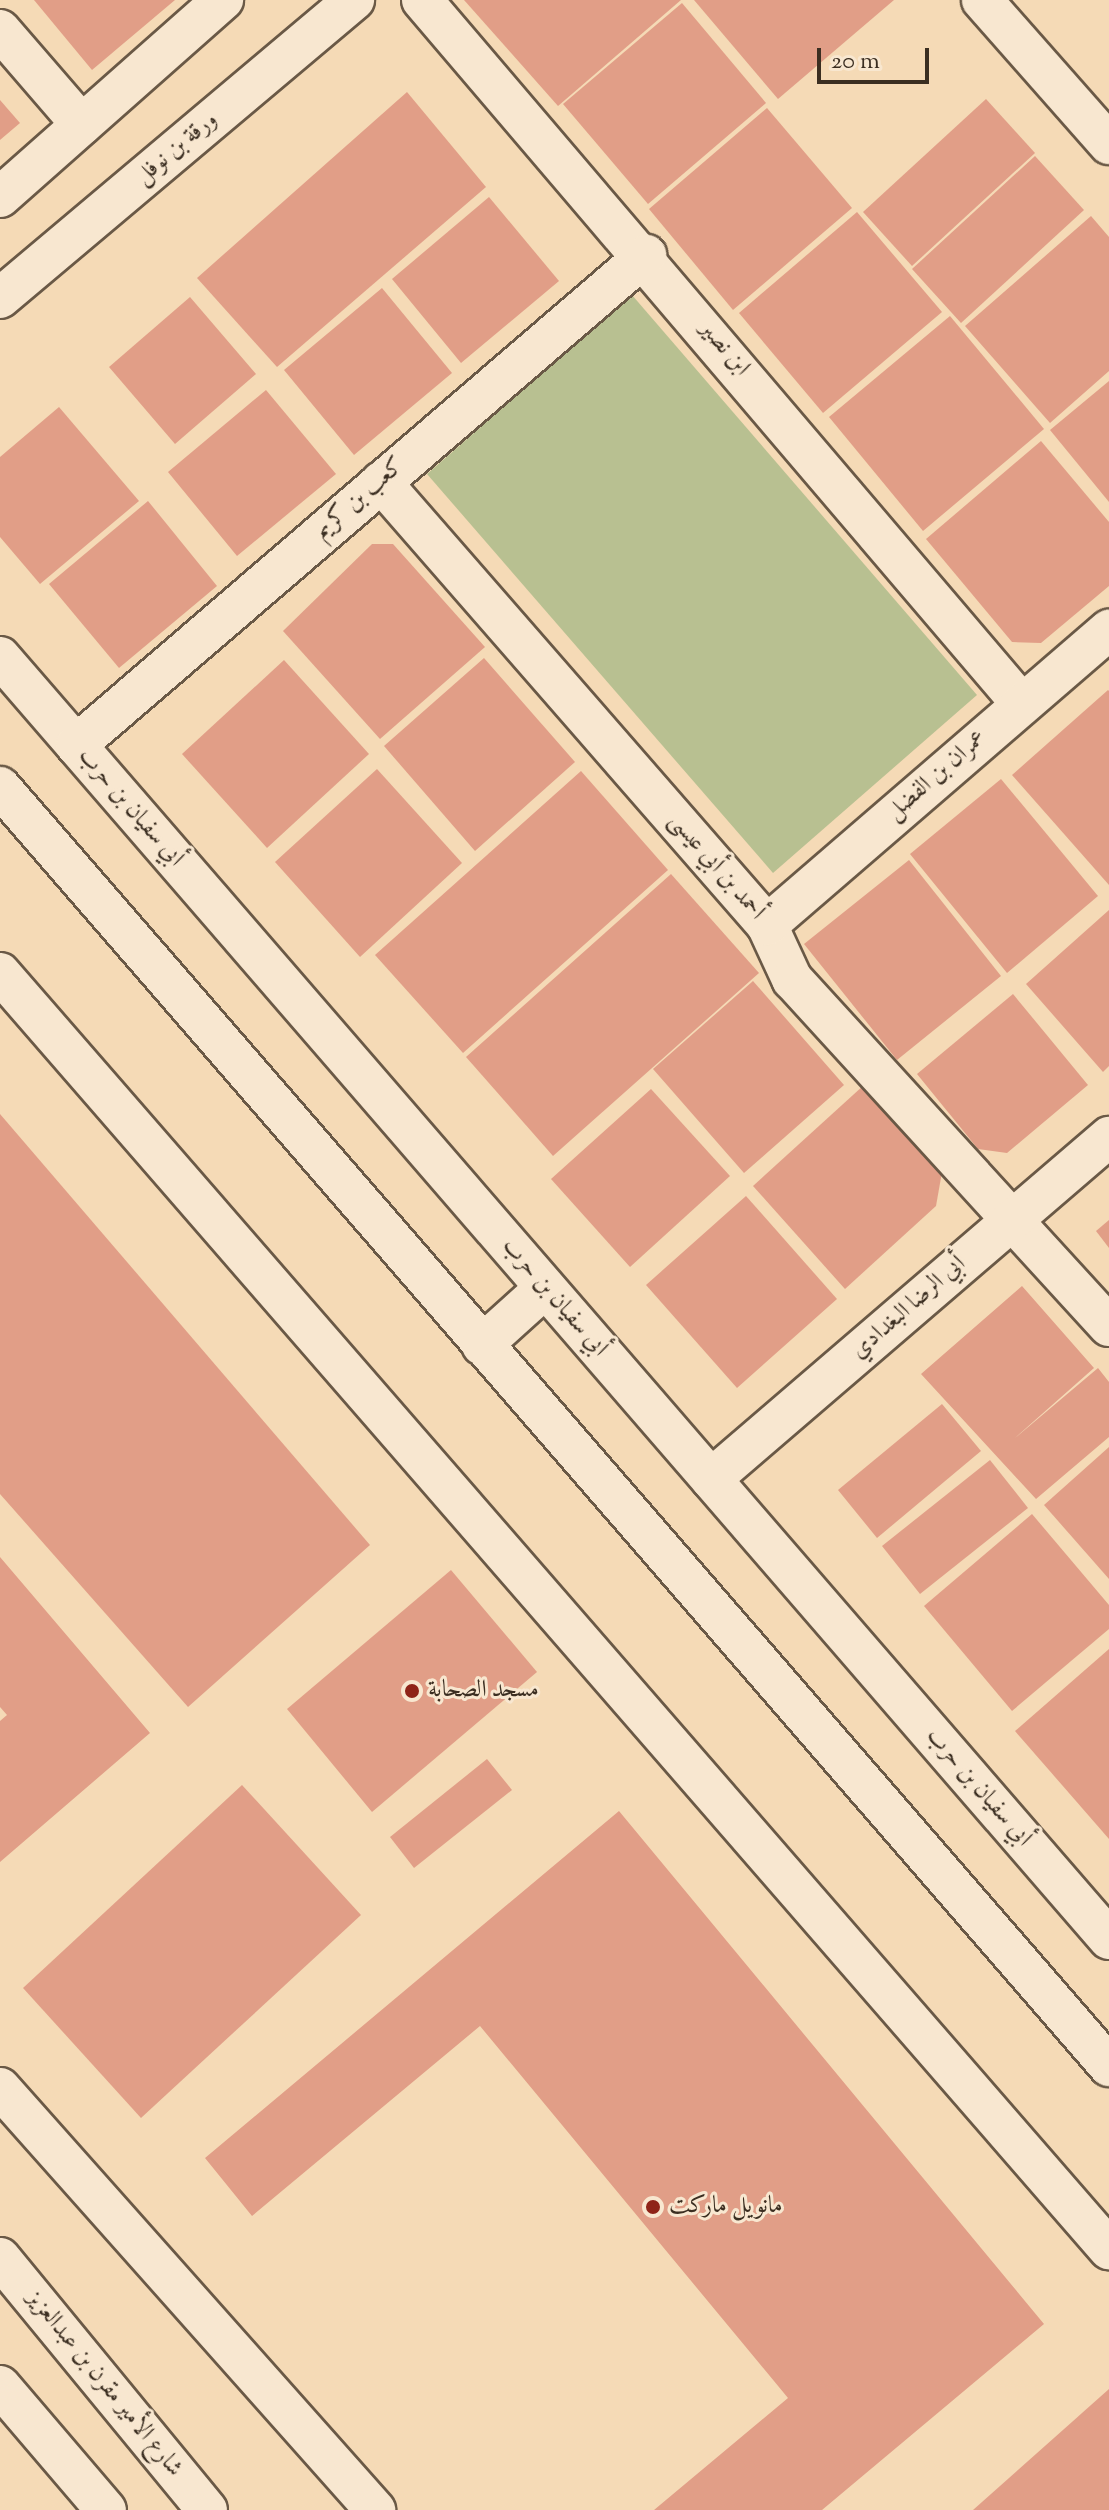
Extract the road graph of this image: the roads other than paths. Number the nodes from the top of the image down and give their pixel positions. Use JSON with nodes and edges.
{"nodes":[{"id":1,"x":223,"y":0,"type":"edge"},
{"id":2,"x":354,"y":0,"type":"edge"},
{"id":3,"x":422,"y":0,"type":"edge"},
{"id":4,"x":1001,"y":7,"type":"edge"},
{"id":5,"x":0,"y":30,"type":"edge"},
{"id":6,"x":82,"y":125,"type":"junction"},
{"id":7,"x":1109,"y":144,"type":"edge"},
{"id":8,"x":0,"y":197,"type":"edge"},
{"id":9,"x":646,"y":255,"type":"junction"},
{"id":10,"x":0,"y":298,"type":"edge"},
{"id":11,"x":381,"y":482,"type":"junction"},
{"id":12,"x":1109,"y":630,"type":"edge"},
{"id":13,"x":0,"y":657,"type":"edge"},
{"id":14,"x":1021,"y":703,"type":"junction"},
{"id":15,"x":76,"y":745,"type":"junction"},
{"id":16,"x":0,"y":787,"type":"edge"},
{"id":17,"x":767,"y":925,"type":"junction"},
{"id":18,"x":0,"y":973,"type":"edge"},
{"id":19,"x":1109,"y":1137,"type":"edge"},
{"id":20,"x":1014,"y":1218,"type":"junction"},
{"id":21,"x":545,"y":1288,"type":"junction"},
{"id":22,"x":1109,"y":1326,"type":"edge"},
{"id":23,"x":482,"y":1345,"type":"junction"},
{"id":24,"x":711,"y":1479,"type":"junction"},
{"id":25,"x":1109,"y":1939,"type":"edge"},
{"id":26,"x":1109,"y":2066,"type":"edge"},
{"id":27,"x":0,"y":2088,"type":"edge"},
{"id":28,"x":1109,"y":2249,"type":"edge"},
{"id":29,"x":0,"y":2258,"type":"edge"},
{"id":30,"x":0,"y":2386,"type":"edge"},
{"id":31,"x":106,"y":2510,"type":"edge"},
{"id":32,"x":207,"y":2510,"type":"edge"},
{"id":33,"x":375,"y":2510,"type":"edge"}],
"edges":[{"from":1,"to":6,"type":"street"},
{"from":2,"to":10,"type":"street","name":"ورقة بن نوفل"},
{"from":3,"to":9,"type":"street","name":"ابن نصير"},
{"from":4,"to":7,"type":"street"},
{"from":5,"to":6,"type":"street"},
{"from":6,"to":8,"type":"street"},
{"from":9,"to":11,"type":"street","name":"كعب بن كريم"},
{"from":9,"to":14,"type":"street","name":"ابن نصير"},
{"from":11,"to":15,"type":"street","name":"كعب بن كريم"},
{"from":11,"to":17,"type":"street","name":"أحمد بن أبي عيسى"},
{"from":12,"to":14,"type":"street","name":"عمران بن الفضل"},
{"from":13,"to":15,"type":"street","name":"أبي سفيان بن حرب"},
{"from":14,"to":17,"type":"street","name":"عمران بن الفضل"},
{"from":15,"to":21,"type":"street","name":"أبي سفيان بن حرب"},
{"from":16,"to":23,"type":"street"},
{"from":17,"to":20,"type":"street","name":"أحمد بن أبي عيسى"},
{"from":18,"to":28,"type":"street"},
{"from":19,"to":20,"type":"street","name":"أبي الرضا البغدادي"},
{"from":20,"to":22,"type":"street","name":"أحمد بن أبي عيسى"},
{"from":20,"to":24,"type":"street","name":"أبي الرضا البغدادي"},
{"from":21,"to":23,"type":"street"},
{"from":21,"to":24,"type":"street","name":"أبي سفيان بن حرب"},
{"from":23,"to":26,"type":"street"},
{"from":24,"to":25,"type":"street","name":"أبي سفيان بن حرب"},
{"from":27,"to":33,"type":"street"},
{"from":29,"to":32,"type":"street","name":"شارع الأمير مقرن بن عبدالعزيز"},
{"from":30,"to":31,"type":"street"}]}
